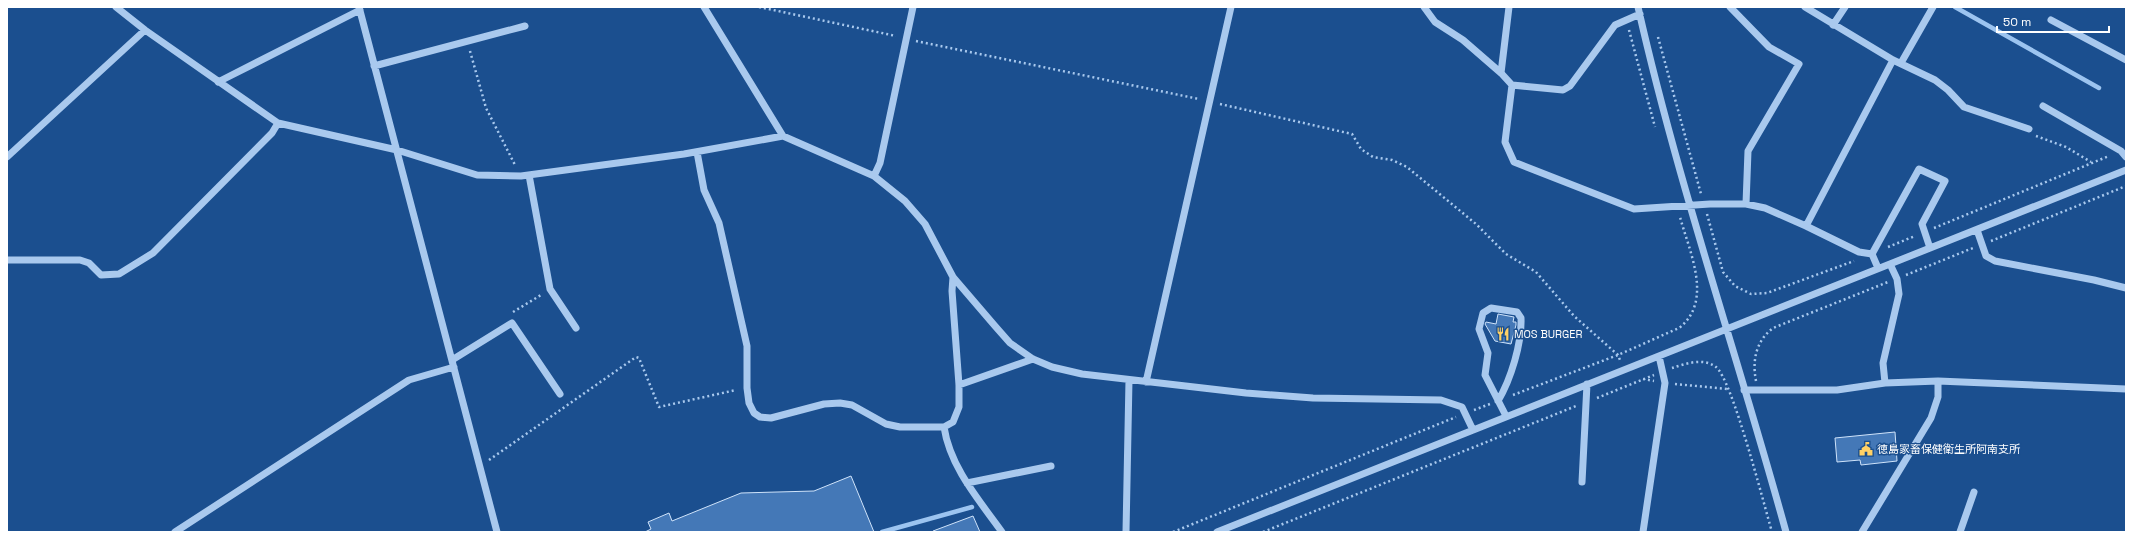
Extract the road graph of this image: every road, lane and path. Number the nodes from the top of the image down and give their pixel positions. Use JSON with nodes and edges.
{"nodes":[{"id":1,"x":116,"y":7,"type":"edge"},
{"id":2,"x":704,"y":7,"type":"edge"},
{"id":3,"x":759,"y":7,"type":"edge"},
{"id":4,"x":913,"y":7,"type":"edge"},
{"id":5,"x":1231,"y":7,"type":"edge"},
{"id":6,"x":1424,"y":7,"type":"edge"},
{"id":7,"x":1509,"y":7,"type":"edge"},
{"id":8,"x":1730,"y":7,"type":"edge"},
{"id":9,"x":1805,"y":7,"type":"edge"},
{"id":10,"x":1845,"y":7,"type":"edge"},
{"id":11,"x":1933,"y":7,"type":"edge"},
{"id":12,"x":359,"y":8,"type":"edge"},
{"id":13,"x":1639,"y":10,"type":"edge"},
{"id":14,"x":2051,"y":20,"type":"dead end"},
{"id":15,"x":1833,"y":25,"type":"junction"},
{"id":16,"x":525,"y":26,"type":"dead end"},
{"id":17,"x":145,"y":30,"type":"junction"},
{"id":18,"x":906,"y":38,"type":"junction"},
{"id":19,"x":468,"y":41,"type":"junction"},
{"id":20,"x":1893,"y":60,"type":"junction"},
{"id":21,"x":2126,"y":60,"type":"edge"},
{"id":22,"x":1901,"y":63,"type":"junction"},
{"id":23,"x":374,"y":66,"type":"junction"},
{"id":24,"x":1501,"y":73,"type":"junction"},
{"id":25,"x":218,"y":82,"type":"junction"},
{"id":26,"x":1512,"y":85,"type":"junction"},
{"id":27,"x":1210,"y":102,"type":"junction"},
{"id":28,"x":2043,"y":106,"type":"dead end"},
{"id":29,"x":278,"y":123,"type":"junction"},
{"id":30,"x":2029,"y":129,"type":"joint"},
{"id":31,"x":783,"y":136,"type":"junction"},
{"id":32,"x":397,"y":150,"type":"junction"},
{"id":33,"x":697,"y":152,"type":"junction"},
{"id":34,"x":7,"y":157,"type":"edge"},
{"id":35,"x":2126,"y":157,"type":"edge"},
{"id":36,"x":2091,"y":162,"type":"dead end"},
{"id":37,"x":2126,"y":170,"type":"edge"},
{"id":38,"x":530,"y":175,"type":"junction"},
{"id":39,"x":521,"y":176,"type":"junction"},
{"id":40,"x":874,"y":176,"type":"junction"},
{"id":41,"x":2125,"y":187,"type":"edge"},
{"id":42,"x":2126,"y":190,"type":"edge"},
{"id":43,"x":1746,"y":204,"type":"junction"},
{"id":44,"x":1690,"y":205,"type":"junction"},
{"id":45,"x":1806,"y":226,"type":"junction"},
{"id":46,"x":1977,"y":230,"type":"junction"},
{"id":47,"x":1981,"y":245,"type":"junction"},
{"id":48,"x":1930,"y":248,"type":"junction"},
{"id":49,"x":1872,"y":254,"type":"junction"},
{"id":50,"x":7,"y":260,"type":"edge"},
{"id":51,"x":1890,"y":264,"type":"junction"},
{"id":52,"x":1878,"y":268,"type":"junction"},
{"id":53,"x":953,"y":277,"type":"junction"},
{"id":54,"x":1897,"y":279,"type":"junction"},
{"id":55,"x":2126,"y":288,"type":"edge"},
{"id":56,"x":576,"y":328,"type":"dead end"},
{"id":57,"x":1725,"y":328,"type":"junction"},
{"id":58,"x":1659,"y":356,"type":"junction"},
{"id":59,"x":1033,"y":359,"type":"junction"},
{"id":60,"x":453,"y":363,"type":"junction"},
{"id":61,"x":1625,"y":370,"type":"junction"},
{"id":62,"x":1664,"y":371,"type":"junction"},
{"id":63,"x":1641,"y":379,"type":"junction"},
{"id":64,"x":1129,"y":380,"type":"junction"},
{"id":65,"x":1938,"y":381,"type":"junction"},
{"id":66,"x":1146,"y":382,"type":"junction"},
{"id":67,"x":1665,"y":383,"type":"junction"},
{"id":68,"x":1885,"y":383,"type":"junction"},
{"id":69,"x":1587,"y":384,"type":"junction"},
{"id":70,"x":959,"y":385,"type":"junction"},
{"id":71,"x":746,"y":388,"type":"junction"},
{"id":72,"x":1728,"y":389,"type":"junction"},
{"id":73,"x":2126,"y":389,"type":"edge"},
{"id":74,"x":1744,"y":390,"type":"junction"},
{"id":75,"x":1757,"y":390,"type":"junction"},
{"id":76,"x":560,"y":394,"type":"dead end"},
{"id":77,"x":1498,"y":401,"type":"junction"},
{"id":78,"x":1587,"y":402,"type":"junction"},
{"id":79,"x":1506,"y":416,"type":"junction"},
{"id":80,"x":944,"y":427,"type":"junction"},
{"id":81,"x":1473,"y":430,"type":"junction"},
{"id":82,"x":478,"y":463,"type":"junction"},
{"id":83,"x":1051,"y":466,"type":"dead end"},
{"id":84,"x":1582,"y":482,"type":"dead end"},
{"id":85,"x":967,"y":483,"type":"junction"},
{"id":86,"x":1974,"y":492,"type":"dead end"},
{"id":87,"x":175,"y":532,"type":"edge"},
{"id":88,"x":497,"y":532,"type":"edge"},
{"id":89,"x":1002,"y":532,"type":"edge"},
{"id":90,"x":1126,"y":532,"type":"edge"},
{"id":91,"x":1217,"y":532,"type":"edge"},
{"id":92,"x":1263,"y":532,"type":"edge"},
{"id":93,"x":1643,"y":532,"type":"edge"},
{"id":94,"x":1772,"y":532,"type":"edge"},
{"id":95,"x":1786,"y":532,"type":"edge"},
{"id":96,"x":1862,"y":532,"type":"edge"},
{"id":97,"x":1960,"y":532,"type":"edge"}],
"edges":[{"from":1,"to":17,"type":"street"},
{"from":2,"to":31,"type":"street"},
{"from":3,"to":18,"type":"path"},
{"from":4,"to":18,"type":"street"},
{"from":5,"to":27,"type":"street"},
{"from":6,"to":24,"type":"street"},
{"from":7,"to":24,"type":"street"},
{"from":8,"to":43,"type":"street"},
{"from":9,"to":15,"type":"street"},
{"from":10,"to":15,"type":"street"},
{"from":11,"to":22,"type":"street"},
{"from":12,"to":23,"type":"street"},
{"from":12,"to":25,"type":"street"},
{"from":13,"to":26,"type":"street"},
{"from":13,"to":44,"type":"street"},
{"from":14,"to":21,"type":"street"},
{"from":15,"to":20,"type":"street"},
{"from":16,"to":19,"type":"street"},
{"from":17,"to":25,"type":"street"},
{"from":17,"to":34,"type":"street"},
{"from":18,"to":27,"type":"path"},
{"from":18,"to":40,"type":"street"},
{"from":19,"to":23,"type":"street"},
{"from":19,"to":39,"type":"path"},
{"from":20,"to":22,"type":"street"},
{"from":20,"to":45,"type":"street"},
{"from":22,"to":30,"type":"street"},
{"from":23,"to":32,"type":"street"},
{"from":24,"to":26,"type":"street"},
{"from":25,"to":29,"type":"street"},
{"from":26,"to":44,"type":"street"},
{"from":27,"to":61,"type":"path"},
{"from":27,"to":66,"type":"street"},
{"from":28,"to":35,"type":"street"},
{"from":29,"to":32,"type":"street"},
{"from":29,"to":50,"type":"street"},
{"from":30,"to":36,"type":"path"},
{"from":31,"to":33,"type":"street"},
{"from":31,"to":40,"type":"street"},
{"from":32,"to":39,"type":"street"},
{"from":32,"to":60,"type":"street"},
{"from":33,"to":38,"type":"street"},
{"from":33,"to":71,"type":"street"},
{"from":37,"to":46,"type":"street"},
{"from":38,"to":39,"type":"street"},
{"from":38,"to":56,"type":"street"},
{"from":40,"to":53,"type":"street"},
{"from":41,"to":42,"type":"path"},
{"from":41,"to":47,"type":"path"},
{"from":43,"to":44,"type":"street"},
{"from":43,"to":45,"type":"street"},
{"from":44,"to":57,"type":"street"},
{"from":45,"to":49,"type":"street"},
{"from":46,"to":47,"type":"street"},
{"from":46,"to":48,"type":"street"},
{"from":47,"to":54,"type":"path"},
{"from":47,"to":55,"type":"street"},
{"from":48,"to":49,"type":"street"},
{"from":48,"to":51,"type":"street"},
{"from":49,"to":52,"type":"street"},
{"from":51,"to":52,"type":"street"},
{"from":51,"to":54,"type":"street"},
{"from":52,"to":57,"type":"street"},
{"from":53,"to":59,"type":"street"},
{"from":53,"to":70,"type":"street"},
{"from":54,"to":68,"type":"street"},
{"from":54,"to":75,"type":"path"},
{"from":57,"to":58,"type":"street"},
{"from":57,"to":74,"type":"street"},
{"from":58,"to":61,"type":"street"},
{"from":58,"to":62,"type":"street"},
{"from":59,"to":64,"type":"street"},
{"from":59,"to":70,"type":"street"},
{"from":60,"to":76,"type":"street"},
{"from":60,"to":82,"type":"street"},
{"from":60,"to":87,"type":"street"},
{"from":61,"to":69,"type":"street"},
{"from":62,"to":63,"type":"path"},
{"from":62,"to":67,"type":"street"},
{"from":62,"to":72,"type":"path"},
{"from":63,"to":67,"type":"path"},
{"from":63,"to":78,"type":"path"},
{"from":64,"to":66,"type":"street"},
{"from":64,"to":90,"type":"street"},
{"from":65,"to":68,"type":"street"},
{"from":65,"to":73,"type":"street"},
{"from":65,"to":96,"type":"street"},
{"from":66,"to":81,"type":"street"},
{"from":67,"to":72,"type":"path"},
{"from":67,"to":93,"type":"street"},
{"from":68,"to":75,"type":"street"},
{"from":69,"to":78,"type":"street"},
{"from":69,"to":79,"type":"street"},
{"from":70,"to":80,"type":"street"},
{"from":71,"to":80,"type":"street"},
{"from":71,"to":82,"type":"path"},
{"from":72,"to":94,"type":"path"},
{"from":74,"to":75,"type":"street"},
{"from":74,"to":95,"type":"street"},
{"from":77,"to":77,"type":"street"},
{"from":77,"to":79,"type":"street"},
{"from":78,"to":84,"type":"street"},
{"from":78,"to":92,"type":"path"},
{"from":79,"to":81,"type":"street"},
{"from":80,"to":85,"type":"street"},
{"from":81,"to":91,"type":"street"},
{"from":82,"to":88,"type":"street"},
{"from":83,"to":85,"type":"street"},
{"from":85,"to":89,"type":"street"},
{"from":86,"to":97,"type":"street"}]}
